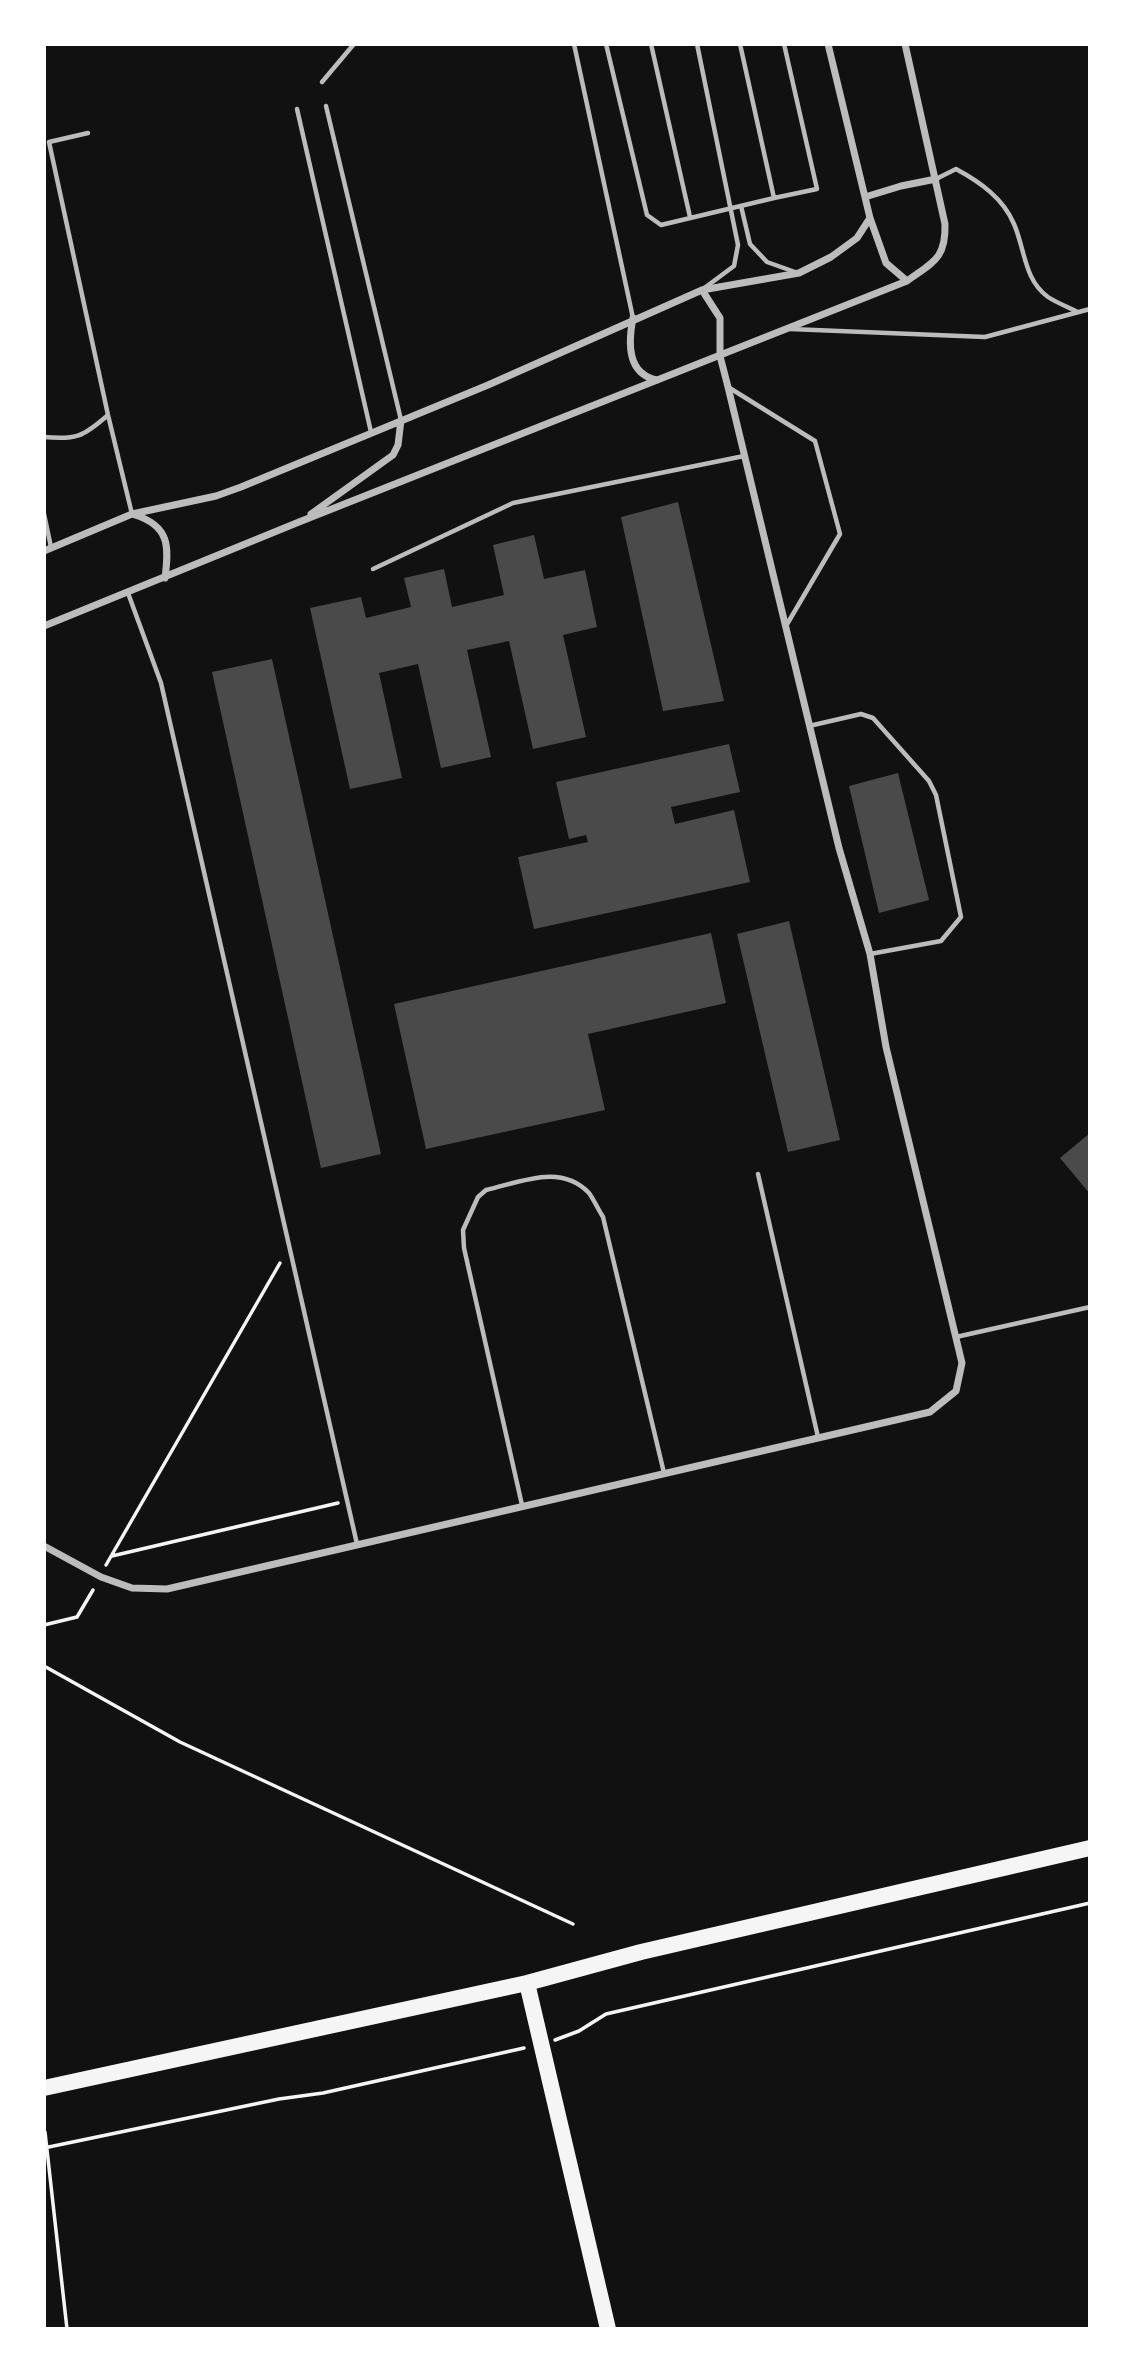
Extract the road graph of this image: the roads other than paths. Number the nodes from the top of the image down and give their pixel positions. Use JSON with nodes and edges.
{"nodes":[{"id":1,"x":354,"y":44,"type":"edge"},
{"id":2,"x":574,"y":44,"type":"edge"},
{"id":3,"x":606,"y":44,"type":"edge"},
{"id":4,"x":651,"y":44,"type":"edge"},
{"id":5,"x":696,"y":44,"type":"edge"},
{"id":6,"x":740,"y":44,"type":"edge"},
{"id":7,"x":784,"y":44,"type":"edge"},
{"id":8,"x":828,"y":44,"type":"edge"},
{"id":9,"x":905,"y":44,"type":"edge"},
{"id":10,"x":322,"y":82,"type":"dead end"},
{"id":11,"x":326,"y":106,"type":"dead end"},
{"id":12,"x":297,"y":109,"type":"dead end"},
{"id":13,"x":88,"y":133,"type":"dead end"},
{"id":14,"x":936,"y":179,"type":"junction"},
{"id":15,"x":865,"y":197,"type":"junction"},
{"id":16,"x":774,"y":198,"type":"junction"},
{"id":17,"x":741,"y":206,"type":"junction"},
{"id":18,"x":730,"y":207,"type":"junction"},
{"id":19,"x":690,"y":217,"type":"junction"},
{"id":20,"x":870,"y":218,"type":"junction"},
{"id":21,"x":799,"y":273,"type":"junction"},
{"id":22,"x":907,"y":281,"type":"junction"},
{"id":23,"x":702,"y":290,"type":"junction"},
{"id":24,"x":1090,"y":309,"type":"edge"},
{"id":25,"x":1079,"y":312,"type":"junction"},
{"id":26,"x":634,"y":318,"type":"junction"},
{"id":27,"x":786,"y":329,"type":"junction"},
{"id":28,"x":720,"y":356,"type":"junction"},
{"id":29,"x":658,"y":381,"type":"junction"},
{"id":30,"x":728,"y":387,"type":"junction"},
{"id":31,"x":108,"y":415,"type":"junction"},
{"id":32,"x":401,"y":420,"type":"junction"},
{"id":33,"x":371,"y":432,"type":"junction"},
{"id":34,"x":44,"y":437,"type":"edge"},
{"id":35,"x":744,"y":456,"type":"junction"},
{"id":36,"x":44,"y":513,"type":"edge"},
{"id":37,"x":132,"y":514,"type":"junction"},
{"id":38,"x":299,"y":522,"type":"junction"},
{"id":39,"x":48,"y":549,"type":"edge"},
{"id":40,"x":373,"y":569,"type":"dead end"},
{"id":41,"x":165,"y":578,"type":"junction"},
{"id":42,"x":128,"y":593,"type":"junction"},
{"id":43,"x":44,"y":626,"type":"edge"},
{"id":44,"x":785,"y":626,"type":"junction"},
{"id":45,"x":809,"y":726,"type":"junction"},
{"id":46,"x":870,"y":954,"type":"junction"},
{"id":47,"x":758,"y":1174,"type":"dead end"},
{"id":48,"x":1090,"y":1307,"type":"edge"},
{"id":49,"x":956,"y":1337,"type":"junction"},
{"id":50,"x":818,"y":1437,"type":"junction"},
{"id":51,"x":664,"y":1473,"type":"junction"},
{"id":52,"x":522,"y":1505,"type":"junction"},
{"id":53,"x":357,"y":1544,"type":"junction"},
{"id":54,"x":44,"y":1546,"type":"edge"},
{"id":55,"x":1090,"y":1848,"type":"edge"},
{"id":56,"x":527,"y":1983,"type":"junction"},
{"id":57,"x":44,"y":2088,"type":"edge"},
{"id":58,"x":608,"y":2329,"type":"edge"}],
"edges":[{"from":1,"to":10,"type":"lane"},
{"from":2,"to":26,"type":"lane"},
{"from":3,"to":19,"type":"lane"},
{"from":4,"to":19,"type":"lane"},
{"from":5,"to":18,"type":"lane"},
{"from":6,"to":16,"type":"lane"},
{"from":7,"to":16,"type":"lane"},
{"from":8,"to":15,"type":"street"},
{"from":9,"to":14,"type":"street"},
{"from":11,"to":32,"type":"lane"},
{"from":12,"to":33,"type":"lane"},
{"from":13,"to":31,"type":"lane"},
{"from":14,"to":15,"type":"street"},
{"from":14,"to":22,"type":"street"},
{"from":14,"to":25,"type":"lane"},
{"from":15,"to":20,"type":"street"},
{"from":16,"to":17,"type":"lane"},
{"from":17,"to":18,"type":"lane"},
{"from":17,"to":21,"type":"lane"},
{"from":18,"to":19,"type":"lane"},
{"from":18,"to":23,"type":"lane"},
{"from":20,"to":21,"type":"street"},
{"from":20,"to":22,"type":"street"},
{"from":21,"to":23,"type":"street"},
{"from":22,"to":27,"type":"street"},
{"from":23,"to":26,"type":"street"},
{"from":23,"to":28,"type":"street"},
{"from":24,"to":25,"type":"lane"},
{"from":25,"to":27,"type":"lane"},
{"from":26,"to":29,"type":"street"},
{"from":26,"to":32,"type":"street"},
{"from":27,"to":28,"type":"street"},
{"from":28,"to":29,"type":"street"},
{"from":28,"to":30,"type":"street"},
{"from":29,"to":38,"type":"street"},
{"from":30,"to":35,"type":"street"},
{"from":30,"to":44,"type":"lane"},
{"from":31,"to":34,"type":"lane"},
{"from":31,"to":37,"type":"lane"},
{"from":32,"to":33,"type":"street"},
{"from":32,"to":38,"type":"street"},
{"from":33,"to":37,"type":"street"},
{"from":35,"to":40,"type":"lane"},
{"from":35,"to":44,"type":"street"},
{"from":36,"to":39,"type":"lane"},
{"from":37,"to":39,"type":"street"},
{"from":37,"to":41,"type":"street"},
{"from":38,"to":41,"type":"street"},
{"from":41,"to":42,"type":"street"},
{"from":42,"to":43,"type":"street"},
{"from":42,"to":53,"type":"lane"},
{"from":44,"to":45,"type":"street"},
{"from":45,"to":46,"type":"street"},
{"from":45,"to":46,"type":"lane"},
{"from":46,"to":49,"type":"street"},
{"from":47,"to":50,"type":"lane"},
{"from":48,"to":49,"type":"lane"},
{"from":49,"to":50,"type":"street"},
{"from":50,"to":51,"type":"street"},
{"from":51,"to":52,"type":"street"},
{"from":51,"to":52,"type":"lane"},
{"from":52,"to":53,"type":"street"},
{"from":53,"to":54,"type":"street"},
{"from":55,"to":56,"type":"highway"},
{"from":56,"to":57,"type":"highway"},
{"from":56,"to":58,"type":"highway"}]}
